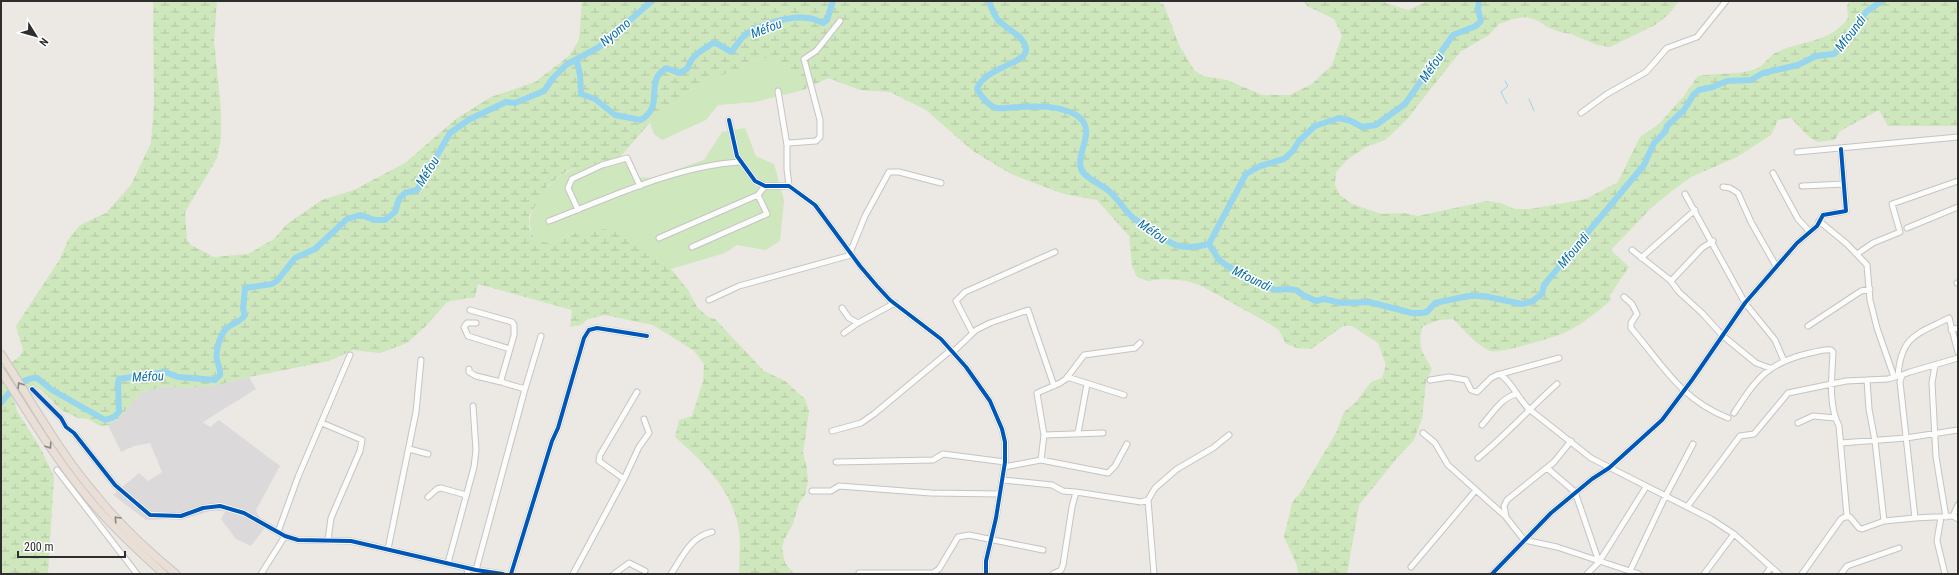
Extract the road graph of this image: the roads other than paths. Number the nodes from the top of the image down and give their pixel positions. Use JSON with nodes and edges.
{"nodes":[{"id":1,"x":1726,"y":1,"type":"edge"},
{"id":2,"x":840,"y":21,"type":"dead end"},
{"id":3,"x":778,"y":91,"type":"dead end"},
{"id":4,"x":1581,"y":113,"type":"dead end"},
{"id":5,"x":729,"y":120,"type":"dead end"},
{"id":6,"x":1958,"y":138,"type":"edge"},
{"id":7,"x":787,"y":145,"type":"junction"},
{"id":8,"x":1841,"y":149,"type":"junction"},
{"id":9,"x":1797,"y":152,"type":"dead end"},
{"id":10,"x":740,"y":162,"type":"junction"},
{"id":11,"x":1773,"y":173,"type":"dead end"},
{"id":12,"x":1958,"y":181,"type":"edge"},
{"id":13,"x":941,"y":183,"type":"dead end"},
{"id":14,"x":1844,"y":184,"type":"junction"},
{"id":15,"x":640,"y":186,"type":"junction"},
{"id":16,"x":765,"y":186,"type":"junction"},
{"id":17,"x":789,"y":186,"type":"junction"},
{"id":18,"x":1802,"y":186,"type":"dead end"},
{"id":19,"x":1723,"y":187,"type":"dead end"},
{"id":20,"x":1685,"y":194,"type":"dead end"},
{"id":21,"x":758,"y":195,"type":"junction"},
{"id":22,"x":1958,"y":207,"type":"edge"},
{"id":23,"x":578,"y":210,"type":"junction"},
{"id":24,"x":1695,"y":210,"type":"junction"},
{"id":25,"x":1819,"y":221,"type":"junction"},
{"id":26,"x":549,"y":222,"type":"dead end"},
{"id":27,"x":1907,"y":228,"type":"dead end"},
{"id":28,"x":1810,"y":232,"type":"junction"},
{"id":29,"x":659,"y":238,"type":"dead end"},
{"id":30,"x":1713,"y":241,"type":"junction"},
{"id":31,"x":692,"y":247,"type":"dead end"},
{"id":32,"x":1632,"y":250,"type":"dead end"},
{"id":33,"x":1055,"y":252,"type":"dead end"},
{"id":34,"x":850,"y":254,"type":"junction"},
{"id":35,"x":1857,"y":254,"type":"junction"},
{"id":36,"x":1641,"y":258,"type":"junction"},
{"id":37,"x":1776,"y":266,"type":"junction"},
{"id":38,"x":1671,"y":282,"type":"junction"},
{"id":39,"x":1870,"y":289,"type":"junction"},
{"id":40,"x":1624,"y":297,"type":"dead end"},
{"id":41,"x":709,"y":300,"type":"dead end"},
{"id":42,"x":895,"y":303,"type":"junction"},
{"id":43,"x":1745,"y":303,"type":"junction"},
{"id":44,"x":842,"y":308,"type":"dead end"},
{"id":45,"x":470,"y":310,"type":"dead end"},
{"id":46,"x":476,"y":323,"type":"dead end"},
{"id":47,"x":858,"y":323,"type":"junction"},
{"id":48,"x":1808,"y":326,"type":"dead end"},
{"id":49,"x":1958,"y":328,"type":"edge"},
{"id":50,"x":1951,"y":330,"type":"junction"},
{"id":51,"x":972,"y":332,"type":"junction"},
{"id":52,"x":844,"y":333,"type":"dead end"},
{"id":53,"x":541,"y":336,"type":"dead end"},
{"id":54,"x":647,"y":336,"type":"dead end"},
{"id":55,"x":1722,"y":336,"type":"junction"},
{"id":56,"x":1140,"y":343,"type":"dead end"},
{"id":57,"x":510,"y":349,"type":"junction"},
{"id":58,"x":952,"y":351,"type":"junction"},
{"id":59,"x":1958,"y":352,"type":"edge"},
{"id":60,"x":1,"y":354,"type":"edge"},
{"id":61,"x":350,"y":355,"type":"dead end"},
{"id":62,"x":1559,"y":358,"type":"dead end"},
{"id":63,"x":1958,"y":358,"type":"edge"},
{"id":64,"x":421,"y":360,"type":"dead end"},
{"id":65,"x":1784,"y":361,"type":"junction"},
{"id":66,"x":1935,"y":365,"type":"junction"},
{"id":67,"x":1770,"y":368,"type":"junction"},
{"id":68,"x":469,"y":369,"type":"dead end"},
{"id":69,"x":1,"y":371,"type":"edge"},
{"id":70,"x":1501,"y":375,"type":"junction"},
{"id":71,"x":1898,"y":376,"type":"junction"},
{"id":72,"x":1067,"y":377,"type":"junction"},
{"id":73,"x":1430,"y":380,"type":"dead end"},
{"id":74,"x":1867,"y":380,"type":"junction"},
{"id":75,"x":501,"y":382,"type":"junction"},
{"id":76,"x":1831,"y":383,"type":"junction"},
{"id":77,"x":1087,"y":384,"type":"junction"},
{"id":78,"x":1557,"y":384,"type":"dead end"},
{"id":79,"x":1054,"y":386,"type":"junction"},
{"id":80,"x":32,"y":388,"type":"dead end"},
{"id":81,"x":525,"y":389,"type":"junction"},
{"id":82,"x":638,"y":392,"type":"dead end"},
{"id":83,"x":1683,"y":392,"type":"junction"},
{"id":84,"x":1516,"y":394,"type":"junction"},
{"id":85,"x":1124,"y":395,"type":"dead end"},
{"id":86,"x":473,"y":406,"type":"dead end"},
{"id":87,"x":1529,"y":409,"type":"junction"},
{"id":88,"x":1734,"y":413,"type":"dead end"},
{"id":89,"x":1728,"y":418,"type":"dead end"},
{"id":90,"x":1835,"y":418,"type":"junction"},
{"id":91,"x":644,"y":419,"type":"dead end"},
{"id":92,"x":322,"y":423,"type":"junction"},
{"id":93,"x":1798,"y":423,"type":"dead end"},
{"id":94,"x":1482,"y":425,"type":"dead end"},
{"id":95,"x":1958,"y":430,"type":"edge"},
{"id":96,"x":832,"y":431,"type":"dead end"},
{"id":97,"x":1078,"y":433,"type":"junction"},
{"id":98,"x":1103,"y":433,"type":"dead end"},
{"id":99,"x":1423,"y":433,"type":"dead end"},
{"id":100,"x":1935,"y":433,"type":"junction"},
{"id":101,"x":1044,"y":435,"type":"junction"},
{"id":102,"x":1229,"y":435,"type":"dead end"},
{"id":103,"x":1906,"y":438,"type":"junction"},
{"id":104,"x":1571,"y":441,"type":"junction"},
{"id":105,"x":1876,"y":441,"type":"junction"},
{"id":106,"x":1841,"y":443,"type":"junction"},
{"id":107,"x":1127,"y":444,"type":"dead end"},
{"id":108,"x":1693,"y":444,"type":"dead end"},
{"id":109,"x":408,"y":449,"type":"junction"},
{"id":110,"x":428,"y":454,"type":"dead end"},
{"id":111,"x":1478,"y":458,"type":"dead end"},
{"id":112,"x":1041,"y":460,"type":"junction"},
{"id":113,"x":836,"y":462,"type":"dead end"},
{"id":114,"x":1005,"y":465,"type":"junction"},
{"id":115,"x":1547,"y":468,"type":"junction"},
{"id":116,"x":1609,"y":468,"type":"junction"},
{"id":117,"x":57,"y":470,"type":"dead end"},
{"id":118,"x":624,"y":479,"type":"junction"},
{"id":119,"x":1003,"y":480,"type":"junction"},
{"id":120,"x":1646,"y":487,"type":"junction"},
{"id":121,"x":1476,"y":490,"type":"junction"},
{"id":122,"x":812,"y":491,"type":"dead end"},
{"id":123,"x":1076,"y":492,"type":"junction"},
{"id":124,"x":1575,"y":493,"type":"junction"},
{"id":125,"x":1000,"y":494,"type":"junction"},
{"id":126,"x":466,"y":495,"type":"junction"},
{"id":127,"x":428,"y":497,"type":"dead end"},
{"id":128,"x":1665,"y":497,"type":"junction"},
{"id":129,"x":1148,"y":500,"type":"junction"},
{"id":130,"x":1958,"y":505,"type":"edge"},
{"id":131,"x":1688,"y":507,"type":"junction"},
{"id":132,"x":1847,"y":516,"type":"junction"},
{"id":133,"x":1506,"y":517,"type":"junction"},
{"id":134,"x":1943,"y":517,"type":"junction"},
{"id":135,"x":1916,"y":518,"type":"junction"},
{"id":136,"x":1956,"y":518,"type":"edge"},
{"id":137,"x":1884,"y":521,"type":"junction"},
{"id":138,"x":278,"y":532,"type":"junction"},
{"id":139,"x":712,"y":532,"type":"dead end"},
{"id":140,"x":1734,"y":534,"type":"junction"},
{"id":141,"x":285,"y":536,"type":"junction"},
{"id":142,"x":990,"y":539,"type":"junction"},
{"id":143,"x":328,"y":540,"type":"junction"},
{"id":144,"x":1524,"y":540,"type":"junction"},
{"id":145,"x":1899,"y":548,"type":"dead end"},
{"id":146,"x":388,"y":549,"type":"junction"},
{"id":147,"x":1043,"y":550,"type":"dead end"},
{"id":148,"x":1599,"y":562,"type":"junction"},
{"id":149,"x":448,"y":563,"type":"junction"},
{"id":150,"x":1411,"y":567,"type":"dead end"},
{"id":151,"x":1771,"y":567,"type":"junction"},
{"id":152,"x":469,"y":568,"type":"junction"},
{"id":153,"x":476,"y":570,"type":"junction"},
{"id":154,"x":645,"y":571,"type":"dead end"},
{"id":155,"x":1630,"y":571,"type":"junction"},
{"id":156,"x":859,"y":573,"type":"edge"},
{"id":157,"x":137,"y":574,"type":"edge"},
{"id":158,"x":164,"y":574,"type":"edge"},
{"id":159,"x":176,"y":574,"type":"edge"},
{"id":160,"x":260,"y":574,"type":"edge"},
{"id":161,"x":467,"y":574,"type":"edge"},
{"id":162,"x":503,"y":574,"type":"edge"},
{"id":163,"x":511,"y":574,"type":"edge"},
{"id":164,"x":573,"y":574,"type":"edge"},
{"id":165,"x":614,"y":574,"type":"edge"},
{"id":166,"x":671,"y":574,"type":"edge"},
{"id":167,"x":986,"y":574,"type":"edge"},
{"id":168,"x":1053,"y":574,"type":"edge"},
{"id":169,"x":1154,"y":574,"type":"edge"},
{"id":170,"x":1492,"y":574,"type":"edge"},
{"id":171,"x":1587,"y":574,"type":"edge"},
{"id":172,"x":1639,"y":574,"type":"edge"},
{"id":173,"x":1704,"y":574,"type":"edge"},
{"id":174,"x":1766,"y":574,"type":"edge"},
{"id":175,"x":1779,"y":574,"type":"edge"},
{"id":176,"x":1802,"y":574,"type":"edge"},
{"id":177,"x":1841,"y":574,"type":"edge"},
{"id":178,"x":1946,"y":574,"type":"edge"}],
"edges":[{"from":1,"to":4,"type":"street"},
{"from":2,"to":7,"type":"street"},
{"from":3,"to":7,"type":"street"},
{"from":5,"to":10,"type":"street"},
{"from":6,"to":8,"type":"street"},
{"from":7,"to":17,"type":"street"},
{"from":8,"to":9,"type":"street"},
{"from":8,"to":14,"type":"street"},
{"from":10,"to":15,"type":"street"},
{"from":10,"to":16,"type":"street"},
{"from":11,"to":28,"type":"street"},
{"from":12,"to":35,"type":"street"},
{"from":13,"to":34,"type":"street"},
{"from":14,"to":18,"type":"street"},
{"from":14,"to":25,"type":"street"},
{"from":15,"to":23,"type":"street"},
{"from":15,"to":23,"type":"street"},
{"from":16,"to":17,"type":"street"},
{"from":16,"to":21,"type":"street"},
{"from":17,"to":34,"type":"street"},
{"from":19,"to":37,"type":"street"},
{"from":20,"to":24,"type":"street"},
{"from":21,"to":29,"type":"street"},
{"from":21,"to":31,"type":"street"},
{"from":22,"to":27,"type":"street"},
{"from":23,"to":26,"type":"street"},
{"from":24,"to":30,"type":"street"},
{"from":24,"to":36,"type":"street"},
{"from":25,"to":28,"type":"street"},
{"from":25,"to":35,"type":"street"},
{"from":28,"to":37,"type":"street"},
{"from":30,"to":38,"type":"street"},
{"from":30,"to":43,"type":"street"},
{"from":32,"to":36,"type":"street"},
{"from":33,"to":51,"type":"street"},
{"from":34,"to":41,"type":"street"},
{"from":34,"to":42,"type":"street"},
{"from":35,"to":39,"type":"street"},
{"from":36,"to":38,"type":"street"},
{"from":37,"to":43,"type":"street"},
{"from":38,"to":55,"type":"street"},
{"from":39,"to":48,"type":"street"},
{"from":39,"to":71,"type":"street"},
{"from":40,"to":83,"type":"street"},
{"from":42,"to":47,"type":"street"},
{"from":42,"to":58,"type":"street"},
{"from":43,"to":55,"type":"street"},
{"from":43,"to":65,"type":"street"},
{"from":44,"to":47,"type":"street"},
{"from":45,"to":57,"type":"street"},
{"from":46,"to":57,"type":"street"},
{"from":47,"to":52,"type":"street"},
{"from":49,"to":50,"type":"street"},
{"from":50,"to":59,"type":"street"},
{"from":50,"to":71,"type":"street"},
{"from":51,"to":58,"type":"street"},
{"from":51,"to":79,"type":"street"},
{"from":53,"to":81,"type":"street"},
{"from":54,"to":163,"type":"street"},
{"from":55,"to":67,"type":"street"},
{"from":55,"to":83,"type":"street"},
{"from":56,"to":72,"type":"street"},
{"from":57,"to":75,"type":"street"},
{"from":58,"to":96,"type":"street"},
{"from":58,"to":114,"type":"street"},
{"from":159,"to":60,"type":"highway","one_way":true},
{"from":61,"to":92,"type":"street"},
{"from":62,"to":70,"type":"street"},
{"from":63,"to":66,"type":"street"},
{"from":64,"to":109,"type":"street"},
{"from":65,"to":67,"type":"street"},
{"from":65,"to":76,"type":"street"},
{"from":66,"to":71,"type":"street"},
{"from":66,"to":100,"type":"street"},
{"from":67,"to":88,"type":"street"},
{"from":68,"to":75,"type":"street"},
{"from":69,"to":158,"type":"highway","one_way":true},
{"from":70,"to":73,"type":"street"},
{"from":70,"to":84,"type":"street"},
{"from":71,"to":74,"type":"street"},
{"from":71,"to":103,"type":"street"},
{"from":72,"to":77,"type":"street"},
{"from":72,"to":79,"type":"street"},
{"from":74,"to":76,"type":"street"},
{"from":74,"to":105,"type":"street"},
{"from":75,"to":81,"type":"street"},
{"from":76,"to":90,"type":"street"},
{"from":76,"to":131,"type":"street"},
{"from":77,"to":85,"type":"street"},
{"from":77,"to":97,"type":"street"},
{"from":78,"to":87,"type":"street"},
{"from":79,"to":101,"type":"street"},
{"from":80,"to":138,"type":"street"},
{"from":81,"to":153,"type":"street"},
{"from":82,"to":118,"type":"street"},
{"from":83,"to":89,"type":"street"},
{"from":83,"to":116,"type":"street"},
{"from":84,"to":87,"type":"street"},
{"from":84,"to":94,"type":"street"},
{"from":86,"to":126,"type":"street"},
{"from":87,"to":104,"type":"street"},
{"from":87,"to":111,"type":"street"},
{"from":90,"to":93,"type":"street"},
{"from":90,"to":106,"type":"street"},
{"from":91,"to":118,"type":"street"},
{"from":92,"to":138,"type":"street"},
{"from":92,"to":143,"type":"street"},
{"from":95,"to":100,"type":"street"},
{"from":97,"to":98,"type":"street"},
{"from":97,"to":101,"type":"street"},
{"from":99,"to":121,"type":"street"},
{"from":100,"to":103,"type":"street"},
{"from":100,"to":134,"type":"street"},
{"from":101,"to":112,"type":"street"},
{"from":102,"to":129,"type":"street"},
{"from":103,"to":105,"type":"street"},
{"from":103,"to":135,"type":"street"},
{"from":104,"to":115,"type":"street"},
{"from":104,"to":116,"type":"street"},
{"from":105,"to":106,"type":"street"},
{"from":105,"to":137,"type":"street"},
{"from":106,"to":132,"type":"street"},
{"from":107,"to":112,"type":"street"},
{"from":108,"to":128,"type":"street"},
{"from":109,"to":110,"type":"street"},
{"from":109,"to":146,"type":"street"},
{"from":112,"to":114,"type":"street"},
{"from":113,"to":114,"type":"street"},
{"from":114,"to":119,"type":"street"},
{"from":115,"to":124,"type":"street"},
{"from":115,"to":133,"type":"street"},
{"from":116,"to":120,"type":"street"},
{"from":116,"to":124,"type":"street"},
{"from":117,"to":157,"type":"street"},
{"from":118,"to":164,"type":"street"},
{"from":119,"to":123,"type":"street"},
{"from":119,"to":125,"type":"street"},
{"from":120,"to":128,"type":"street"},
{"from":120,"to":148,"type":"street"},
{"from":121,"to":133,"type":"street"},
{"from":121,"to":150,"type":"street"},
{"from":122,"to":125,"type":"street"},
{"from":123,"to":129,"type":"street"},
{"from":123,"to":168,"type":"street"},
{"from":124,"to":144,"type":"street"},
{"from":124,"to":148,"type":"street"},
{"from":125,"to":142,"type":"street"},
{"from":126,"to":127,"type":"street"},
{"from":126,"to":149,"type":"street"},
{"from":128,"to":131,"type":"street"},
{"from":128,"to":155,"type":"street"},
{"from":129,"to":169,"type":"street"},
{"from":130,"to":136,"type":"street"},
{"from":131,"to":140,"type":"street"},
{"from":132,"to":137,"type":"street"},
{"from":132,"to":176,"type":"street"},
{"from":133,"to":144,"type":"street"},
{"from":134,"to":135,"type":"street"},
{"from":134,"to":136,"type":"street"},
{"from":134,"to":178,"type":"street"},
{"from":135,"to":137,"type":"street"},
{"from":138,"to":141,"type":"street"},
{"from":139,"to":166,"type":"street"},
{"from":140,"to":151,"type":"street"},
{"from":140,"to":173,"type":"street"},
{"from":141,"to":143,"type":"street"},
{"from":141,"to":160,"type":"street"},
{"from":142,"to":147,"type":"street"},
{"from":142,"to":156,"type":"street"},
{"from":142,"to":167,"type":"street"},
{"from":143,"to":146,"type":"street"},
{"from":144,"to":148,"type":"street"},
{"from":144,"to":170,"type":"street"},
{"from":145,"to":177,"type":"street"},
{"from":146,"to":149,"type":"street"},
{"from":148,"to":155,"type":"street"},
{"from":148,"to":171,"type":"street"},
{"from":149,"to":152,"type":"street"},
{"from":151,"to":174,"type":"street"},
{"from":151,"to":175,"type":"street"},
{"from":152,"to":153,"type":"street"},
{"from":152,"to":161,"type":"street"},
{"from":153,"to":162,"type":"street"},
{"from":154,"to":165,"type":"street"},
{"from":155,"to":172,"type":"street"}]}
